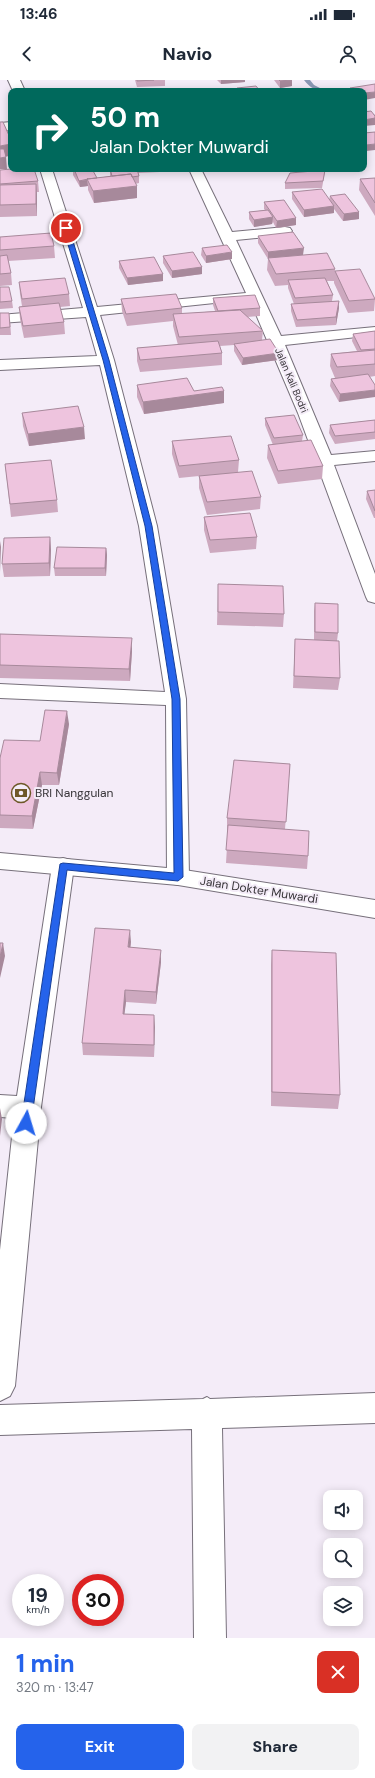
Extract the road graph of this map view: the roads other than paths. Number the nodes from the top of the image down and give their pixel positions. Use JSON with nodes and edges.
{"nodes":[{"id":1,"x":47,"y":172,"type":"edge"},
{"id":2,"x":196,"y":172,"type":"edge"},
{"id":3,"x":286,"y":231,"type":"edge"},
{"id":4,"x":228,"y":237,"type":"junction"},
{"id":5,"x":256,"y":295,"type":"junction"},
{"id":6,"x":92,"y":312,"type":"junction"},
{"id":7,"x":0,"y":318,"type":"edge"},
{"id":8,"x":375,"y":331,"type":"edge"},
{"id":9,"x":276,"y":341,"type":"junction"},
{"id":10,"x":106,"y":360,"type":"junction"},
{"id":11,"x":0,"y":365,"type":"edge"},
{"id":12,"x":375,"y":456,"type":"edge"},
{"id":13,"x":325,"y":461,"type":"junction"},
{"id":14,"x":375,"y":597,"type":"edge"},
{"id":15,"x":0,"y":691,"type":"edge"},
{"id":16,"x":176,"y":699,"type":"junction"},
{"id":17,"x":0,"y":861,"type":"edge"},
{"id":18,"x":63,"y":866,"type":"junction"},
{"id":19,"x":178,"y":877,"type":"junction"},
{"id":20,"x":375,"y":909,"type":"edge"},
{"id":21,"x":0,"y":1106,"type":"edge"},
{"id":22,"x":28,"y":1107,"type":"junction"},
{"id":23,"x":0,"y":1386,"type":"edge"},
{"id":24,"x":375,"y":1408,"type":"edge"},
{"id":25,"x":207,"y":1412,"type":"junction"},
{"id":26,"x":0,"y":1420,"type":"edge"},
{"id":27,"x":210,"y":1638,"type":"edge"}],
"edges":[{"from":1,"to":6,"type":"street"},
{"from":2,"to":4,"type":"street","name":"Jalan Kali Bodri"},
{"from":3,"to":4,"type":"street"},
{"from":4,"to":5,"type":"street","name":"Jalan Kali Bodri"},
{"from":5,"to":6,"type":"street"},
{"from":5,"to":9,"type":"street","name":"Jalan Kali Bodri"},
{"from":6,"to":7,"type":"street"},
{"from":6,"to":10,"type":"street"},
{"from":8,"to":9,"type":"street"},
{"from":9,"to":13,"type":"street","name":"Jalan Kali Bodri"},
{"from":10,"to":11,"type":"street"},
{"from":10,"to":16,"type":"street"},
{"from":12,"to":13,"type":"street"},
{"from":13,"to":14,"type":"street","name":"Jalan Kali Bodri"},
{"from":15,"to":16,"type":"street"},
{"from":16,"to":19,"type":"street"},
{"from":17,"to":18,"type":"street","name":"Jalan Dokter Muwardi"},
{"from":18,"to":19,"type":"street","name":"Jalan Dokter Muwardi"},
{"from":18,"to":22,"type":"street"},
{"from":19,"to":20,"type":"street","name":"Jalan Dokter Muwardi"},
{"from":21,"to":22,"type":"street"},
{"from":22,"to":23,"type":"street"},
{"from":24,"to":25,"type":"street"},
{"from":25,"to":26,"type":"street"},
{"from":25,"to":27,"type":"street"}]}
